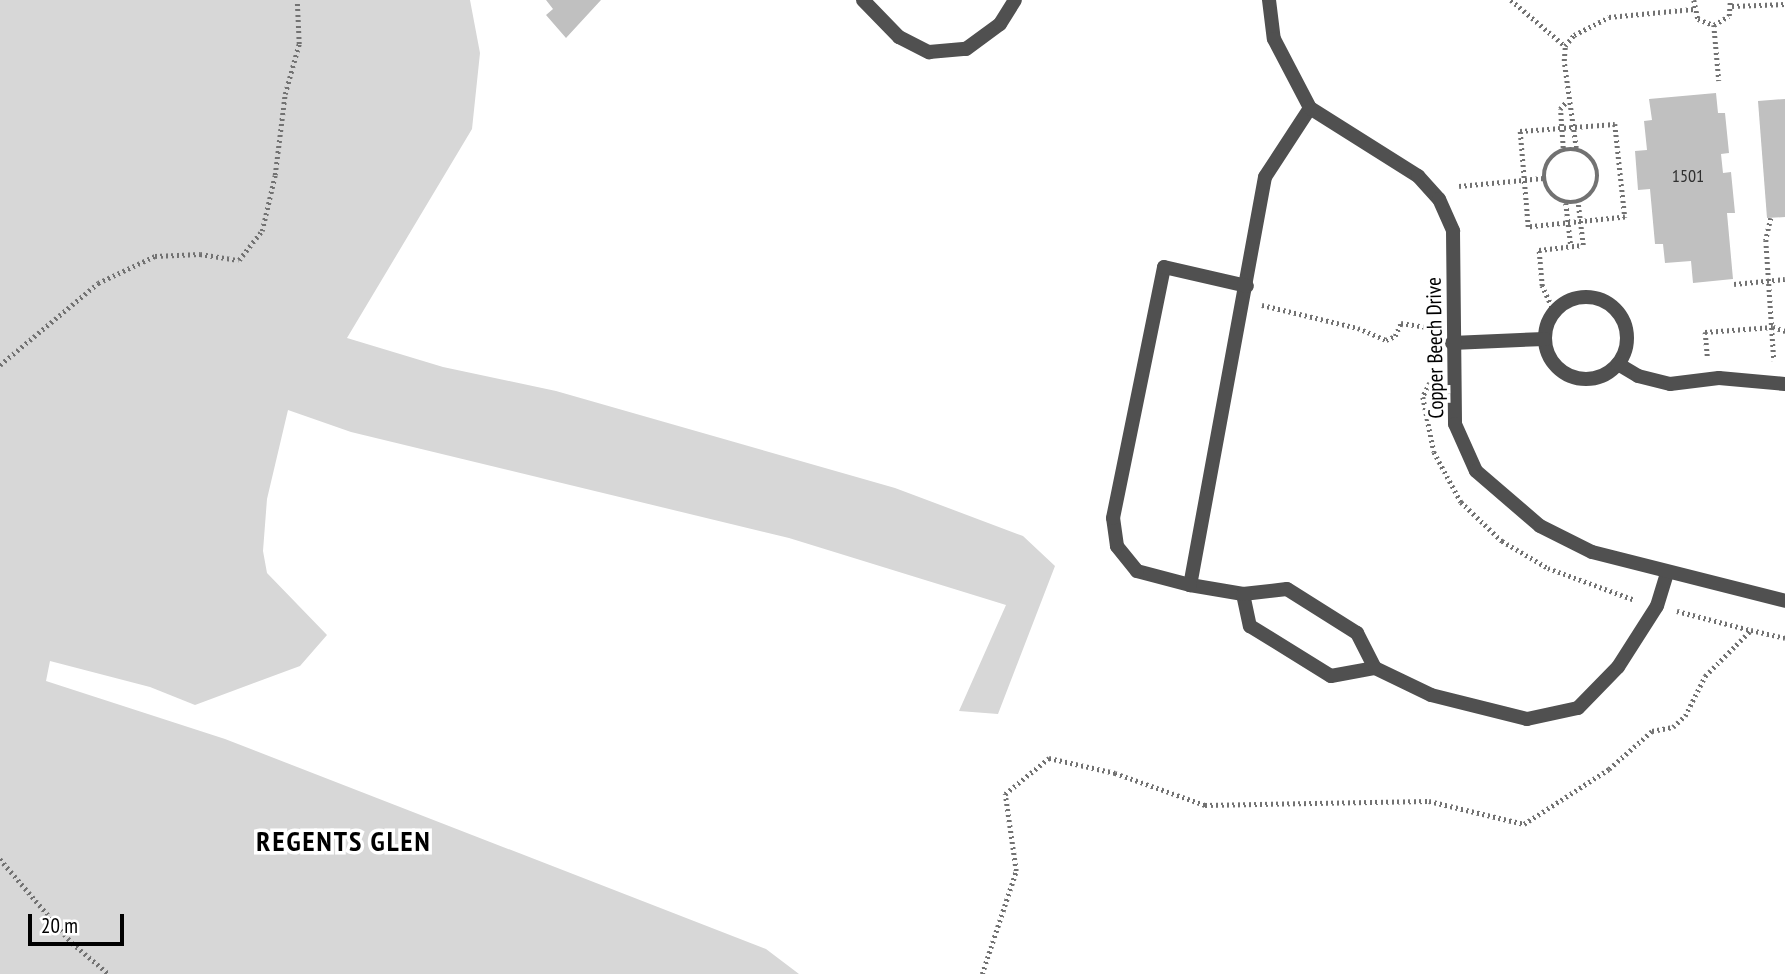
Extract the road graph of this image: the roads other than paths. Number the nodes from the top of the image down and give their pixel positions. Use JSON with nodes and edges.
{"nodes":[{"id":1,"x":863,"y":0,"type":"edge"},
{"id":2,"x":1014,"y":0,"type":"edge"},
{"id":3,"x":1269,"y":0,"type":"edge"},
{"id":4,"x":1310,"y":108,"type":"junction"},
{"id":5,"x":1245,"y":293,"type":"junction"},
{"id":6,"x":1453,"y":337,"type":"junction"},
{"id":7,"x":1545,"y":339,"type":"junction"},
{"id":8,"x":1618,"y":364,"type":"junction"},
{"id":9,"x":1780,"y":384,"type":"edge"},
{"id":10,"x":1667,"y":573,"type":"junction"},
{"id":11,"x":1190,"y":585,"type":"junction"},
{"id":12,"x":1243,"y":594,"type":"junction"},
{"id":13,"x":1785,"y":601,"type":"edge"},
{"id":14,"x":1376,"y":668,"type":"junction"}],
"edges":[{"from":1,"to":2,"type":"street"},
{"from":3,"to":4,"type":"street"},
{"from":4,"to":5,"type":"street"},
{"from":4,"to":6,"type":"street","name":"Copper Beech Drive"},
{"from":5,"to":11,"type":"street"},
{"from":5,"to":11,"type":"street"},
{"from":6,"to":7,"type":"street"},
{"from":6,"to":10,"type":"street","name":"Copper Beech Drive"},
{"from":7,"to":8,"type":"street"},
{"from":7,"to":8,"type":"street"},
{"from":8,"to":9,"type":"street"},
{"from":10,"to":13,"type":"street","name":"Copper Beech Drive"},
{"from":10,"to":14,"type":"street"},
{"from":11,"to":12,"type":"street"},
{"from":12,"to":14,"type":"street"},
{"from":12,"to":14,"type":"street"}]}
